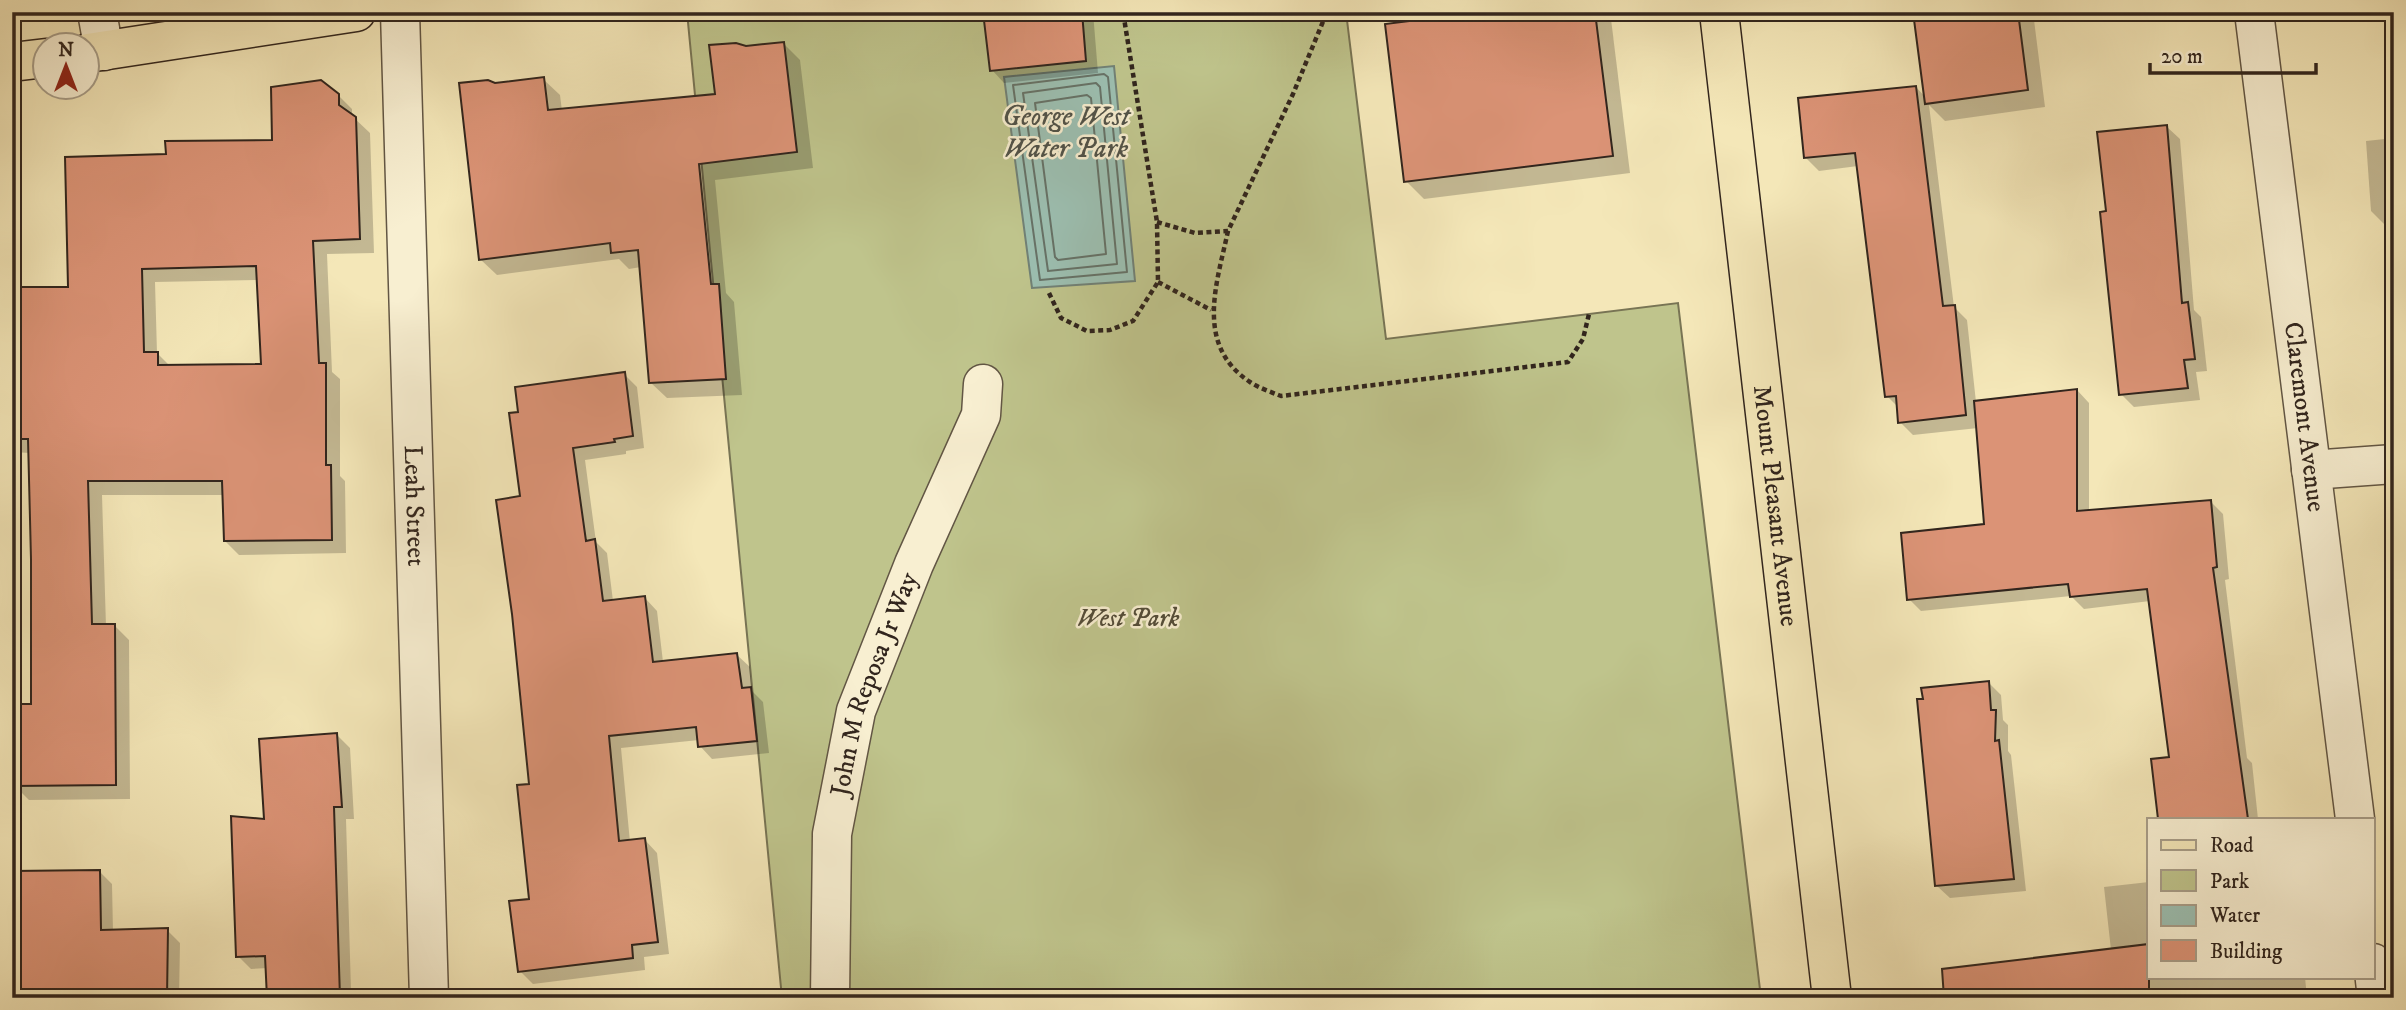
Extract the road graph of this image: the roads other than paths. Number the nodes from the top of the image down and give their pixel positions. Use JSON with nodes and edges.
{"nodes":[{"id":1,"x":97,"y":12,"type":"edge"},
{"id":2,"x":356,"y":12,"type":"edge"},
{"id":3,"x":400,"y":12,"type":"edge"},
{"id":4,"x":1719,"y":12,"type":"edge"},
{"id":5,"x":2254,"y":12,"type":"edge"},
{"id":6,"x":96,"y":32,"type":"edge"},
{"id":7,"x":102,"y":51,"type":"edge"},
{"id":8,"x":32,"y":60,"type":"edge"},
{"id":9,"x":12,"y":62,"type":"edge"},
{"id":10,"x":983,"y":384,"type":"dead end"},
{"id":11,"x":2394,"y":464,"type":"edge"},
{"id":12,"x":2311,"y":470,"type":"junction"},
{"id":13,"x":2355,"y":818,"type":"edge"},
{"id":14,"x":2374,"y":972,"type":"edge"},
{"id":15,"x":429,"y":998,"type":"edge"},
{"id":16,"x":830,"y":998,"type":"edge"},
{"id":17,"x":1832,"y":998,"type":"edge"},
{"id":18,"x":2377,"y":998,"type":"edge"}],
"edges":[{"from":1,"to":6,"type":"street"},
{"from":2,"to":7,"type":"main road"},
{"from":3,"to":15,"type":"street","name":"Leah Street"},
{"from":4,"to":17,"type":"main road","name":"Mount Pleasant Avenue"},
{"from":5,"to":12,"type":"street","name":"Claremont Avenue"},
{"from":8,"to":9,"type":"main road"},
{"from":10,"to":16,"type":"street","name":"John M Reposa Jr Way"},
{"from":11,"to":12,"type":"street"},
{"from":12,"to":13,"type":"street","name":"Claremont Avenue"},
{"from":14,"to":18,"type":"street"}]}
